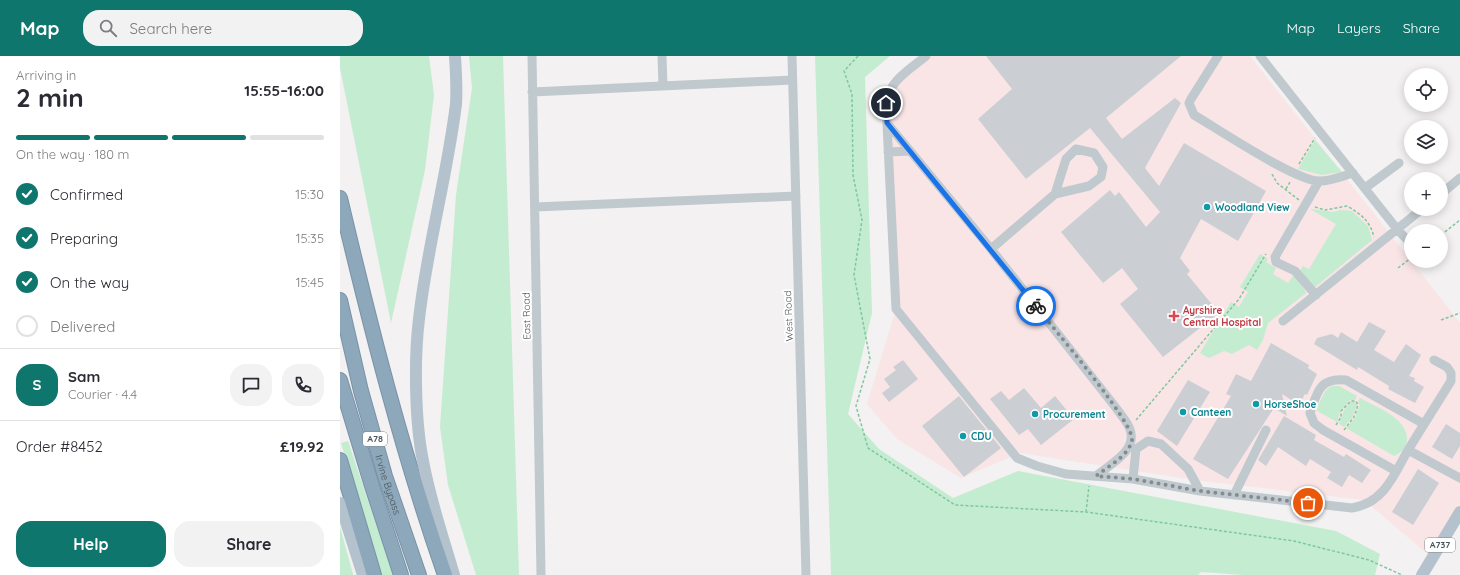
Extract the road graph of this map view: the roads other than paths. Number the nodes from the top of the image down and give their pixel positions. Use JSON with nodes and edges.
{"nodes":[{"id":1,"x":455,"y":56,"type":"edge"},
{"id":2,"x":532,"y":56,"type":"edge"},
{"id":3,"x":662,"y":56,"type":"edge"},
{"id":4,"x":792,"y":56,"type":"edge"},
{"id":5,"x":926,"y":56,"type":"edge"},
{"id":6,"x":1218,"y":56,"type":"edge"},
{"id":7,"x":1260,"y":56,"type":"edge"},
{"id":8,"x":792,"y":80,"type":"junction"},
{"id":9,"x":663,"y":86,"type":"junction"},
{"id":10,"x":532,"y":92,"type":"junction"},
{"id":11,"x":887,"y":123,"type":"junction"},
{"id":12,"x":910,"y":151,"type":"junction"},
{"id":13,"x":888,"y":152,"type":"junction"},
{"id":14,"x":1399,"y":163,"type":"dead end"},
{"id":15,"x":1353,"y":173,"type":"junction"},
{"id":16,"x":1460,"y":178,"type":"edge"},
{"id":17,"x":1319,"y":181,"type":"junction"},
{"id":18,"x":1365,"y":188,"type":"junction"},
{"id":19,"x":1448,"y":188,"type":"edge"},
{"id":20,"x":1055,"y":194,"type":"junction"},
{"id":21,"x":796,"y":196,"type":"junction"},
{"id":22,"x":340,"y":198,"type":"edge"},
{"id":23,"x":535,"y":207,"type":"junction"},
{"id":24,"x":1414,"y":216,"type":"edge"},
{"id":25,"x":1398,"y":230,"type":"junction"},
{"id":26,"x":1404,"y":236,"type":"edge"},
{"id":27,"x":991,"y":249,"type":"junction"},
{"id":28,"x":1316,"y":295,"type":"junction"},
{"id":29,"x":340,"y":300,"type":"edge"},
{"id":30,"x":1283,"y":321,"type":"dead end"},
{"id":31,"x":1434,"y":360,"type":"dead end"},
{"id":32,"x":340,"y":380,"type":"edge"},
{"id":33,"x":1424,"y":424,"type":"junction"},
{"id":34,"x":1266,"y":430,"type":"dead end"},
{"id":35,"x":1408,"y":450,"type":"junction"},
{"id":36,"x":340,"y":460,"type":"edge"},
{"id":37,"x":1396,"y":471,"type":"junction"},
{"id":38,"x":1093,"y":476,"type":"junction"},
{"id":39,"x":1460,"y":478,"type":"edge"},
{"id":40,"x":1133,"y":479,"type":"junction"},
{"id":41,"x":1200,"y":491,"type":"junction"},
{"id":42,"x":1234,"y":495,"type":"junction"},
{"id":43,"x":340,"y":502,"type":"edge"},
{"id":44,"x":1460,"y":512,"type":"edge"},
{"id":45,"x":364,"y":575,"type":"edge"},
{"id":46,"x":374,"y":575,"type":"edge"},
{"id":47,"x":401,"y":575,"type":"edge"},
{"id":48,"x":419,"y":575,"type":"edge"},
{"id":49,"x":445,"y":575,"type":"edge"},
{"id":50,"x":454,"y":575,"type":"edge"},
{"id":51,"x":541,"y":575,"type":"edge"},
{"id":52,"x":806,"y":575,"type":"edge"},
{"id":53,"x":1422,"y":575,"type":"edge"}],
"edges":[{"from":1,"to":50,"type":"main road"},
{"from":2,"to":10,"type":"street","name":"East Road"},
{"from":3,"to":9,"type":"street"},
{"from":4,"to":8,"type":"street","name":"West Road"},
{"from":5,"to":11,"type":"street"},
{"from":6,"to":17,"type":"street"},
{"from":7,"to":15,"type":"street"},
{"from":8,"to":9,"type":"street"},
{"from":8,"to":21,"type":"street","name":"West Road"},
{"from":9,"to":10,"type":"street"},
{"from":10,"to":23,"type":"street","name":"East Road"},
{"from":11,"to":12,"type":"street"},
{"from":11,"to":13,"type":"street"},
{"from":12,"to":13,"type":"street"},
{"from":12,"to":27,"type":"street"},
{"from":13,"to":38,"type":"street"},
{"from":14,"to":18,"type":"street"},
{"from":15,"to":17,"type":"street"},
{"from":15,"to":18,"type":"street"},
{"from":16,"to":19,"type":"street"},
{"from":17,"to":28,"type":"street"},
{"from":18,"to":25,"type":"street"},
{"from":20,"to":20,"type":"street"},
{"from":20,"to":27,"type":"street"},
{"from":21,"to":23,"type":"street"},
{"from":21,"to":52,"type":"street","name":"West Road"},
{"from":22,"to":49,"type":"highway"},
{"from":23,"to":51,"type":"street","name":"East Road"},
{"from":24,"to":25,"type":"street"},
{"from":25,"to":26,"type":"street"},
{"from":25,"to":28,"type":"street"},
{"from":27,"to":38,"type":"street"},
{"from":28,"to":30,"type":"street"},
{"from":29,"to":48,"type":"highway","name":"Irvine Bypass","number":"A78"},
{"from":31,"to":33,"type":"street"},
{"from":32,"to":47,"type":"highway","name":"Irvine Bypass","number":"A78"},
{"from":33,"to":35,"type":"street"},
{"from":33,"to":37,"type":"street"},
{"from":34,"to":42,"type":"street"},
{"from":35,"to":37,"type":"street"},
{"from":35,"to":39,"type":"street"},
{"from":36,"to":46,"type":"highway"},
{"from":37,"to":42,"type":"street"},
{"from":38,"to":40,"type":"street"},
{"from":40,"to":41,"type":"street"},
{"from":40,"to":41,"type":"street"},
{"from":41,"to":42,"type":"street"},
{"from":43,"to":45,"type":"main road"},
{"from":44,"to":53,"type":"main road","number":"A737"}]}
